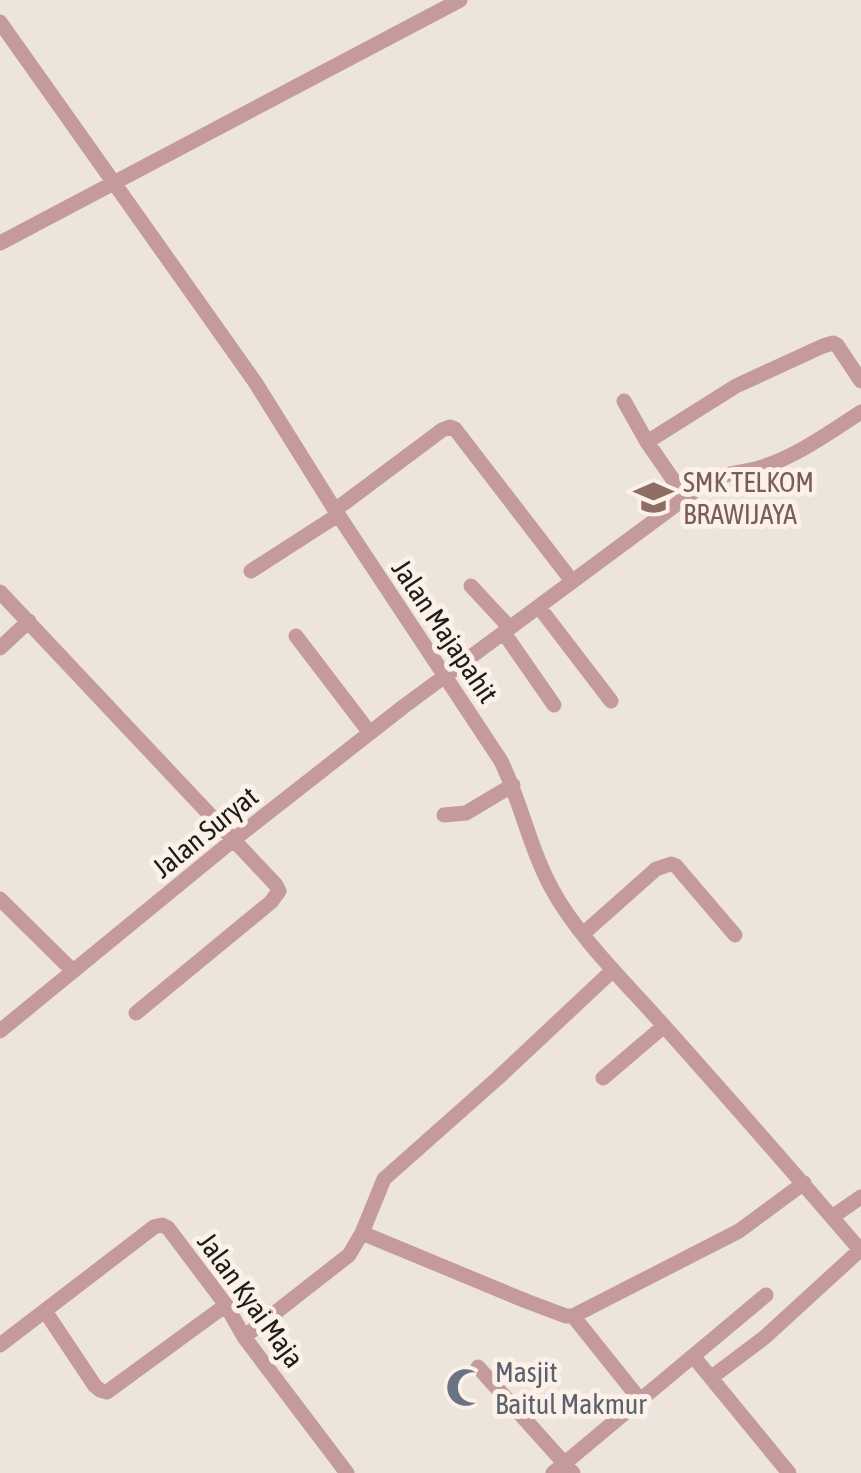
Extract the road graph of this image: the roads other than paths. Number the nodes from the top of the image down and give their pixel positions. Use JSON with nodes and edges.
{"nodes":[{"id":1,"x":460,"y":0,"type":"edge"},
{"id":2,"x":0,"y":22,"type":"edge"},
{"id":3,"x":115,"y":182,"type":"junction"},
{"id":4,"x":1,"y":240,"type":"edge"},
{"id":5,"x":861,"y":381,"type":"edge"},
{"id":6,"x":624,"y":402,"type":"dead end"},
{"id":7,"x":860,"y":416,"type":"edge"},
{"id":8,"x":647,"y":442,"type":"junction"},
{"id":9,"x":685,"y":498,"type":"junction"},
{"id":10,"x":336,"y":513,"type":"junction"},
{"id":11,"x":252,"y":571,"type":"dead end"},
{"id":12,"x":572,"y":581,"type":"junction"},
{"id":13,"x":472,"y":586,"type":"dead end"},
{"id":14,"x":0,"y":592,"type":"edge"},
{"id":15,"x":539,"y":606,"type":"junction"},
{"id":16,"x":29,"y":621,"type":"junction"},
{"id":17,"x":507,"y":631,"type":"junction"},
{"id":18,"x":296,"y":636,"type":"dead end"},
{"id":19,"x":0,"y":648,"type":"edge"},
{"id":20,"x":445,"y":675,"type":"junction"},
{"id":21,"x":611,"y":701,"type":"dead end"},
{"id":22,"x":554,"y":704,"type":"dead end"},
{"id":23,"x":370,"y":733,"type":"junction"},
{"id":24,"x":513,"y":785,"type":"junction"},
{"id":25,"x":444,"y":815,"type":"dead end"},
{"id":26,"x":232,"y":840,"type":"junction"},
{"id":27,"x":0,"y":899,"type":"edge"},
{"id":28,"x":584,"y":934,"type":"junction"},
{"id":29,"x":735,"y":935,"type":"dead end"},
{"id":30,"x":613,"y":970,"type":"junction"},
{"id":31,"x":74,"y":971,"type":"junction"},
{"id":32,"x":136,"y":1013,"type":"dead end"},
{"id":33,"x":664,"y":1026,"type":"junction"},
{"id":34,"x":0,"y":1031,"type":"edge"},
{"id":35,"x":604,"y":1078,"type":"dead end"},
{"id":36,"x":804,"y":1184,"type":"junction"},
{"id":37,"x":861,"y":1198,"type":"edge"},
{"id":38,"x":832,"y":1217,"type":"junction"},
{"id":39,"x":364,"y":1228,"type":"junction"},
{"id":40,"x":861,"y":1251,"type":"edge"},
{"id":41,"x":766,"y":1294,"type":"dead end"},
{"id":42,"x":226,"y":1305,"type":"junction"},
{"id":43,"x":45,"y":1311,"type":"junction"},
{"id":44,"x":573,"y":1316,"type":"junction"},
{"id":45,"x":244,"y":1336,"type":"junction"},
{"id":46,"x":0,"y":1345,"type":"edge"},
{"id":47,"x":693,"y":1356,"type":"junction"},
{"id":48,"x":478,"y":1366,"type":"dead end"},
{"id":49,"x":712,"y":1377,"type":"junction"},
{"id":50,"x":641,"y":1401,"type":"junction"},
{"id":51,"x":564,"y":1469,"type":"edge"},
{"id":52,"x":348,"y":1473,"type":"edge"},
{"id":53,"x":789,"y":1473,"type":"edge"}],
"edges":[{"from":1,"to":3,"type":"street"},
{"from":2,"to":3,"type":"street","name":"Jalan Majapahit"},
{"from":3,"to":4,"type":"street"},
{"from":3,"to":10,"type":"street","name":"Jalan Majapahit"},
{"from":5,"to":8,"type":"street"},
{"from":6,"to":8,"type":"street"},
{"from":7,"to":9,"type":"street","name":"Jalan Suryat"},
{"from":8,"to":9,"type":"street"},
{"from":9,"to":12,"type":"street","name":"Jalan Suryat"},
{"from":10,"to":11,"type":"street"},
{"from":10,"to":12,"type":"street"},
{"from":10,"to":20,"type":"street","name":"Jalan Majapahit"},
{"from":12,"to":15,"type":"street","name":"Jalan Suryat"},
{"from":13,"to":17,"type":"street"},
{"from":14,"to":16,"type":"street"},
{"from":15,"to":17,"type":"street","name":"Jalan Suryat"},
{"from":15,"to":21,"type":"street"},
{"from":16,"to":19,"type":"street"},
{"from":16,"to":26,"type":"street"},
{"from":17,"to":20,"type":"street","name":"Jalan Suryat"},
{"from":17,"to":22,"type":"street"},
{"from":18,"to":23,"type":"street"},
{"from":20,"to":23,"type":"street","name":"Jalan Suryat"},
{"from":20,"to":24,"type":"street","name":"Jalan Majapahit"},
{"from":23,"to":26,"type":"street","name":"Jalan Suryat"},
{"from":24,"to":25,"type":"street"},
{"from":24,"to":28,"type":"street","name":"Jalan Majapahit"},
{"from":26,"to":31,"type":"street","name":"Jalan Suryat"},
{"from":26,"to":32,"type":"street"},
{"from":27,"to":31,"type":"street"},
{"from":28,"to":29,"type":"street"},
{"from":28,"to":30,"type":"street","name":"Jalan Majapahit"},
{"from":30,"to":33,"type":"street","name":"Jalan Majapahit"},
{"from":30,"to":39,"type":"street"},
{"from":31,"to":34,"type":"street","name":"Jalan Suryat"},
{"from":33,"to":35,"type":"street"},
{"from":33,"to":36,"type":"street","name":"Jalan Majapahit"},
{"from":36,"to":38,"type":"street","name":"Jalan Majapahit"},
{"from":36,"to":44,"type":"street"},
{"from":37,"to":38,"type":"street"},
{"from":38,"to":40,"type":"street","name":"Jalan Majapahit"},
{"from":39,"to":44,"type":"street"},
{"from":39,"to":45,"type":"street"},
{"from":40,"to":49,"type":"street"},
{"from":41,"to":47,"type":"street"},
{"from":42,"to":43,"type":"street","name":"Jalan Kyai Maja"},
{"from":42,"to":43,"type":"street"},
{"from":42,"to":45,"type":"street","name":"Jalan Kyai Maja"},
{"from":43,"to":46,"type":"street","name":"Jalan Kyai Maja"},
{"from":44,"to":50,"type":"street"},
{"from":45,"to":52,"type":"street","name":"Jalan Kyai Maja"},
{"from":47,"to":49,"type":"street"},
{"from":47,"to":50,"type":"street"},
{"from":48,"to":51,"type":"street"},
{"from":49,"to":53,"type":"street"},
{"from":50,"to":51,"type":"street"}]}
